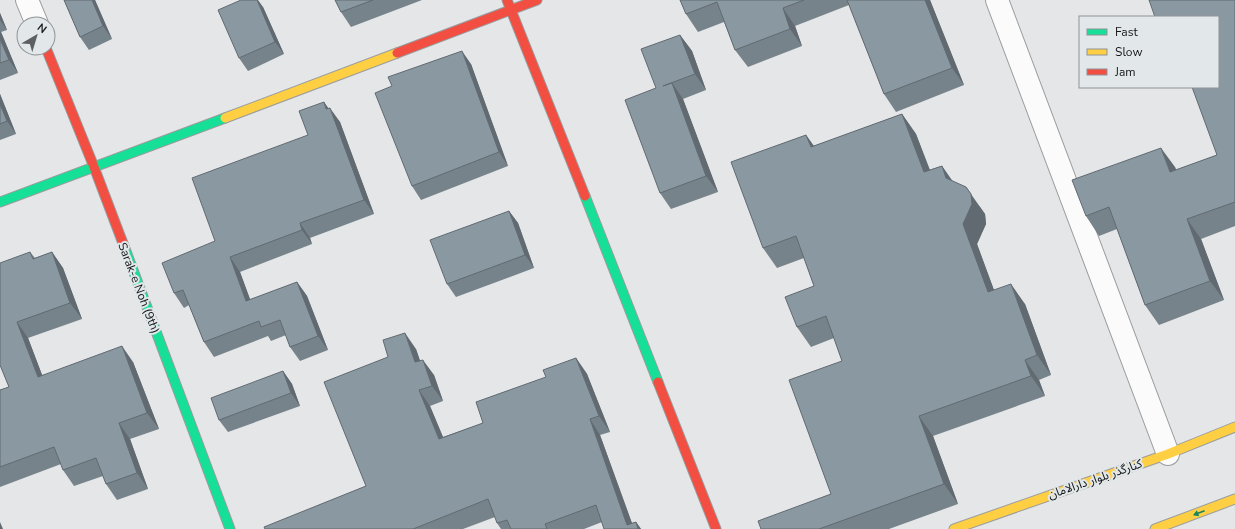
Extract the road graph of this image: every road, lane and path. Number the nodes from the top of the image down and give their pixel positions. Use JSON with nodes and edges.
{"nodes":[{"id":1,"x":27,"y":0,"type":"edge"},
{"id":2,"x":507,"y":0,"type":"edge"},
{"id":3,"x":537,"y":0,"type":"edge"},
{"id":4,"x":997,"y":0,"type":"edge"},
{"id":5,"x":511,"y":10,"type":"junction"},
{"id":6,"x":34,"y":16,"type":"edge"},
{"id":7,"x":49,"y":56,"type":"edge"},
{"id":8,"x":94,"y":168,"type":"junction"},
{"id":9,"x":0,"y":202,"type":"edge"},
{"id":10,"x":1235,"y":427,"type":"edge"},
{"id":11,"x":1168,"y":454,"type":"junction"},
{"id":12,"x":1235,"y":499,"type":"edge"},
{"id":13,"x":230,"y":529,"type":"edge"},
{"id":14,"x":716,"y":529,"type":"edge"},
{"id":15,"x":954,"y":529,"type":"edge"},
{"id":16,"x":1155,"y":529,"type":"edge"}],
"edges":[{"from":1,"to":6,"type":"street"},
{"from":2,"to":5,"type":"street"},
{"from":3,"to":5,"type":"street"},
{"from":4,"to":11,"type":"street"},
{"from":5,"to":8,"type":"street"},
{"from":5,"to":14,"type":"street"},
{"from":7,"to":8,"type":"street","name":"Sarak-e Noh (9th)"},
{"from":8,"to":9,"type":"street"},
{"from":8,"to":13,"type":"street","name":"Sarak-e Noh (9th)"},
{"from":10,"to":11,"type":"street","name":"کنارگذر بلوار دارالامان"},
{"from":11,"to":15,"type":"street","name":"کنارگذر بلوار دارالامان"},
{"from":12,"to":16,"type":"street","one_way":true}]}
